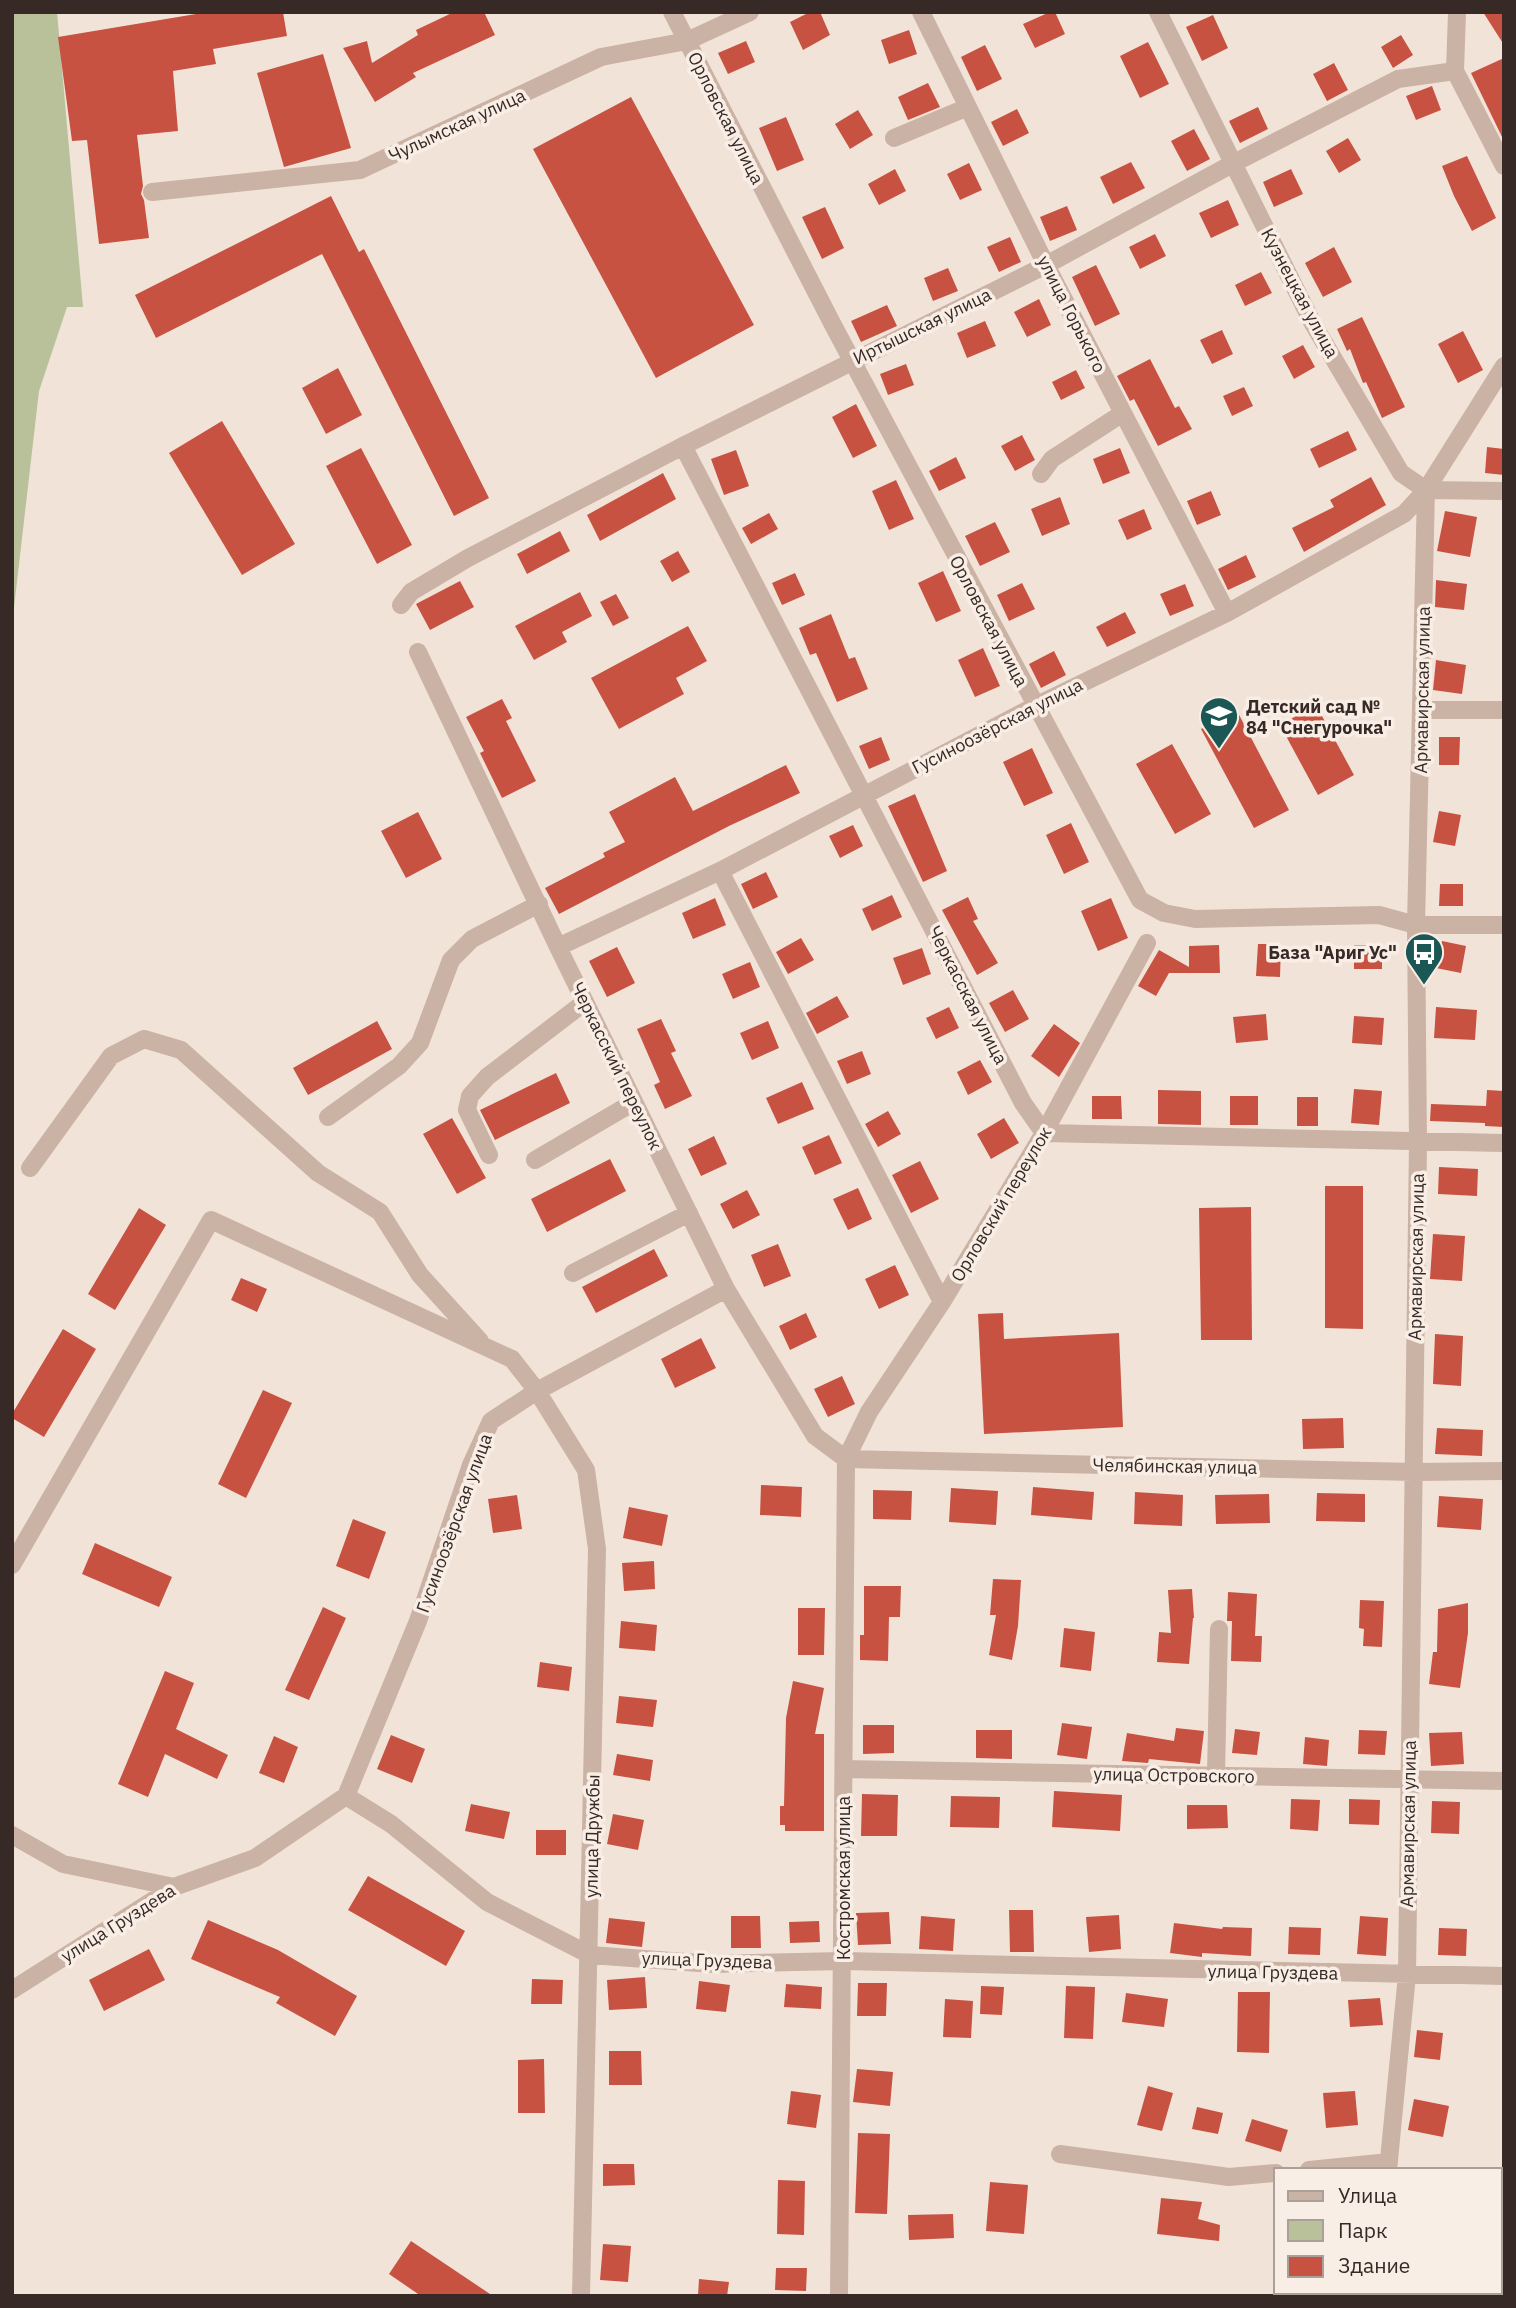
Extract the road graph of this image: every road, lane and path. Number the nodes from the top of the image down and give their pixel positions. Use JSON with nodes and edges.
{"nodes":[{"id":1,"x":672,"y":12,"type":"edge"},
{"id":2,"x":750,"y":12,"type":"edge"},
{"id":3,"x":921,"y":12,"type":"edge"},
{"id":4,"x":1158,"y":12,"type":"edge"},
{"id":5,"x":1457,"y":12,"type":"edge"},
{"id":6,"x":687,"y":41,"type":"junction"},
{"id":7,"x":1455,"y":71,"type":"junction"},
{"id":8,"x":968,"y":107,"type":"junction"},
{"id":9,"x":894,"y":138,"type":"dead end"},
{"id":10,"x":1234,"y":163,"type":"junction"},
{"id":11,"x":1504,"y":166,"type":"edge"},
{"id":12,"x":152,"y":192,"type":"dead end"},
{"id":13,"x":1046,"y":265,"type":"junction"},
{"id":14,"x":852,"y":361,"type":"junction"},
{"id":15,"x":1504,"y":366,"type":"edge"},
{"id":16,"x":1123,"y":413,"type":"junction"},
{"id":17,"x":683,"y":446,"type":"junction"},
{"id":18,"x":1041,"y":474,"type":"dead end"},
{"id":19,"x":1426,"y":490,"type":"junction"},
{"id":20,"x":1504,"y":491,"type":"edge"},
{"id":21,"x":401,"y":606,"type":"dead end"},
{"id":22,"x":1227,"y":613,"type":"junction"},
{"id":23,"x":418,"y":652,"type":"dead end"},
{"id":24,"x":1035,"y":706,"type":"junction"},
{"id":25,"x":1422,"y":710,"type":"junction"},
{"id":26,"x":1504,"y":710,"type":"edge"},
{"id":27,"x":865,"y":794,"type":"junction"},
{"id":28,"x":720,"y":871,"type":"junction"},
{"id":29,"x":540,"y":904,"type":"junction"},
{"id":30,"x":1416,"y":925,"type":"junction"},
{"id":31,"x":1504,"y":925,"type":"edge"},
{"id":32,"x":1147,"y":943,"type":"dead end"},
{"id":33,"x":558,"y":947,"type":"junction"},
{"id":34,"x":586,"y":1002,"type":"junction"},
{"id":35,"x":634,"y":1102,"type":"junction"},
{"id":36,"x":328,"y":1117,"type":"dead end"},
{"id":37,"x":1045,"y":1133,"type":"junction"},
{"id":38,"x":1418,"y":1143,"type":"junction"},
{"id":39,"x":1504,"y":1143,"type":"edge"},
{"id":40,"x":489,"y":1156,"type":"dead end"},
{"id":41,"x":535,"y":1160,"type":"dead end"},
{"id":42,"x":30,"y":1168,"type":"dead end"},
{"id":43,"x":689,"y":1213,"type":"junction"},
{"id":44,"x":573,"y":1273,"type":"dead end"},
{"id":45,"x":726,"y":1289,"type":"junction"},
{"id":46,"x":942,"y":1302,"type":"junction"},
{"id":47,"x":484,"y":1346,"type":"junction"},
{"id":48,"x":537,"y":1391,"type":"junction"},
{"id":49,"x":846,"y":1459,"type":"junction"},
{"id":50,"x":1504,"y":1471,"type":"edge"},
{"id":51,"x":1414,"y":1472,"type":"junction"},
{"id":52,"x":12,"y":1565,"type":"edge"},
{"id":53,"x":1219,"y":1629,"type":"dead end"},
{"id":54,"x":844,"y":1769,"type":"junction"},
{"id":55,"x":1216,"y":1775,"type":"junction"},
{"id":56,"x":1408,"y":1779,"type":"junction"},
{"id":57,"x":1504,"y":1781,"type":"edge"},
{"id":58,"x":346,"y":1796,"type":"junction"},
{"id":59,"x":12,"y":1835,"type":"edge"},
{"id":60,"x":174,"y":1887,"type":"junction"},
{"id":61,"x":590,"y":1955,"type":"junction"},
{"id":62,"x":843,"y":1961,"type":"junction"},
{"id":63,"x":1407,"y":1975,"type":"junction"},
{"id":64,"x":1504,"y":1976,"type":"edge"},
{"id":65,"x":12,"y":1990,"type":"edge"},
{"id":66,"x":1060,"y":2154,"type":"dead end"},
{"id":67,"x":1389,"y":2166,"type":"edge"},
{"id":68,"x":1349,"y":2168,"type":"edge"},
{"id":69,"x":1274,"y":2173,"type":"edge"},
{"id":70,"x":581,"y":2296,"type":"edge"},
{"id":71,"x":839,"y":2296,"type":"edge"}],
"edges":[{"from":1,"to":6,"type":"street","name":"Орловская улица"},
{"from":2,"to":6,"type":"street","name":"Чулымская улица"},
{"from":3,"to":8,"type":"street","name":"улица Горького"},
{"from":4,"to":10,"type":"street","name":"Кузнецкая улица"},
{"from":5,"to":7,"type":"street"},
{"from":6,"to":12,"type":"street","name":"Чулымская улица"},
{"from":6,"to":14,"type":"street","name":"Орловская улица"},
{"from":7,"to":10,"type":"street","name":"Иртышская улица"},
{"from":7,"to":11,"type":"street"},
{"from":8,"to":9,"type":"street"},
{"from":8,"to":13,"type":"street","name":"улица Горького"},
{"from":10,"to":13,"type":"street","name":"Иртышская улица"},
{"from":10,"to":19,"type":"street","name":"Кузнецкая улица"},
{"from":13,"to":14,"type":"street","name":"Иртышская улица"},
{"from":13,"to":16,"type":"street","name":"улица Горького"},
{"from":14,"to":17,"type":"street","name":"Иртышская улица"},
{"from":14,"to":24,"type":"street","name":"Орловская улица"},
{"from":15,"to":19,"type":"street"},
{"from":16,"to":18,"type":"street"},
{"from":16,"to":22,"type":"street","name":"улица Горького"},
{"from":17,"to":21,"type":"street","name":"Иртышская улица"},
{"from":17,"to":27,"type":"street","name":"Черкасская улица"},
{"from":19,"to":20,"type":"street"},
{"from":19,"to":22,"type":"street","name":"Гусиноозёрская улица"},
{"from":19,"to":25,"type":"street","name":"Армавирская улица"},
{"from":22,"to":24,"type":"street","name":"Гусиноозёрская улица"},
{"from":23,"to":29,"type":"street","name":"Черкасский переулок"},
{"from":24,"to":27,"type":"street","name":"Гусиноозёрская улица"},
{"from":24,"to":30,"type":"street","name":"Орловская улица"},
{"from":25,"to":26,"type":"street"},
{"from":25,"to":30,"type":"street","name":"Армавирская улица"},
{"from":27,"to":28,"type":"street","name":"Гусиноозёрская улица"},
{"from":27,"to":37,"type":"street","name":"Черкасская улица"},
{"from":28,"to":33,"type":"street","name":"Гусиноозёрская улица"},
{"from":28,"to":46,"type":"street"},
{"from":29,"to":33,"type":"street","name":"Черкасский переулок"},
{"from":29,"to":36,"type":"street"},
{"from":30,"to":31,"type":"street","name":"Орловская улица"},
{"from":30,"to":38,"type":"street","name":"Армавирская улица"},
{"from":32,"to":37,"type":"street","name":"Орловский переулок"},
{"from":33,"to":34,"type":"street","name":"Черкасский переулок"},
{"from":34,"to":35,"type":"street","name":"Черкасский переулок"},
{"from":34,"to":40,"type":"street"},
{"from":35,"to":41,"type":"street"},
{"from":35,"to":43,"type":"street","name":"Черкасский переулок"},
{"from":37,"to":38,"type":"street"},
{"from":37,"to":46,"type":"street","name":"Орловский переулок"},
{"from":38,"to":39,"type":"street"},
{"from":38,"to":51,"type":"street","name":"Армавирская улица"},
{"from":42,"to":47,"type":"street"},
{"from":43,"to":44,"type":"street"},
{"from":43,"to":45,"type":"street","name":"Черкасский переулок"},
{"from":45,"to":48,"type":"street","name":"Гусиноозёрская улица"},
{"from":45,"to":49,"type":"street","name":"Черкасский переулок"},
{"from":46,"to":49,"type":"street","name":"Орловский переулок"},
{"from":47,"to":48,"type":"street","name":"улица Дружбы"},
{"from":47,"to":52,"type":"street","name":"улица Дружбы"},
{"from":48,"to":58,"type":"street","name":"Гусиноозёрская улица"},
{"from":48,"to":61,"type":"street","name":"улица Дружбы"},
{"from":49,"to":51,"type":"street","name":"Челябинская улица"},
{"from":49,"to":54,"type":"street","name":"Костромская улица"},
{"from":50,"to":51,"type":"street","name":"Челябинская улица"},
{"from":51,"to":56,"type":"street","name":"Армавирская улица"},
{"from":53,"to":55,"type":"street"},
{"from":54,"to":55,"type":"street","name":"улица Островского"},
{"from":54,"to":62,"type":"street","name":"Костромская улица"},
{"from":55,"to":56,"type":"street","name":"улица Островского"},
{"from":56,"to":57,"type":"street","name":"улица Островского"},
{"from":56,"to":63,"type":"street","name":"Армавирская улица"},
{"from":58,"to":60,"type":"street","name":"улица Груздева"},
{"from":58,"to":61,"type":"street","name":"улица Груздева"},
{"from":59,"to":60,"type":"street"},
{"from":60,"to":65,"type":"street","name":"улица Груздева"},
{"from":61,"to":62,"type":"street","name":"улица Груздева"},
{"from":61,"to":70,"type":"street","name":"улица Дружбы"},
{"from":62,"to":63,"type":"street","name":"улица Груздева"},
{"from":62,"to":71,"type":"street","name":"Костромская улица"},
{"from":63,"to":64,"type":"street","name":"улица Груздева"},
{"from":63,"to":67,"type":"street","name":"Армавирская улица"},
{"from":66,"to":69,"type":"street"},
{"from":67,"to":68,"type":"street"}]}
